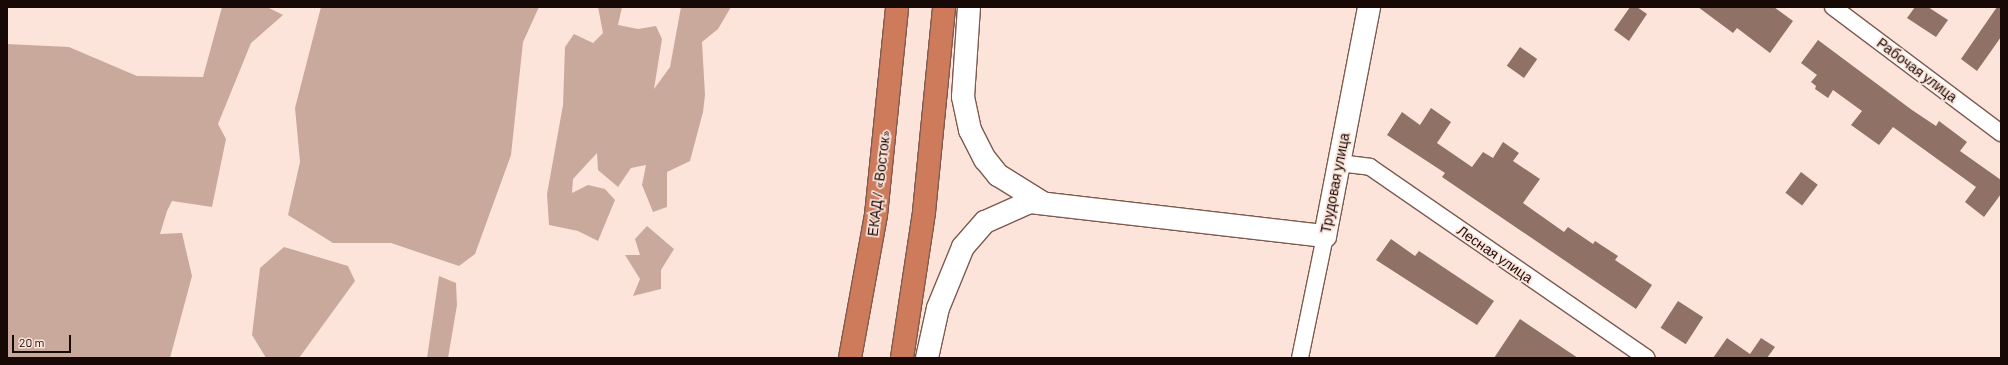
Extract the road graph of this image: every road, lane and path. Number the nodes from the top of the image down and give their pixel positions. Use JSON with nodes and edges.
{"nodes":[{"id":1,"x":897,"y":7,"type":"edge"},
{"id":2,"x":944,"y":7,"type":"edge"},
{"id":3,"x":969,"y":7,"type":"edge"},
{"id":4,"x":1369,"y":7,"type":"edge"},
{"id":5,"x":1833,"y":7,"type":"edge"},
{"id":6,"x":2001,"y":133,"type":"edge"},
{"id":7,"x":1339,"y":163,"type":"junction"},
{"id":8,"x":1043,"y":203,"type":"junction"},
{"id":9,"x":1325,"y":236,"type":"junction"},
{"id":10,"x":850,"y":358,"type":"edge"},
{"id":11,"x":902,"y":358,"type":"edge"},
{"id":12,"x":927,"y":358,"type":"edge"},
{"id":13,"x":1300,"y":358,"type":"edge"},
{"id":14,"x":1647,"y":358,"type":"edge"}],
"edges":[{"from":1,"to":10,"type":"highway","name":"ЕКАД / «Восток»"},
{"from":2,"to":11,"type":"highway"},
{"from":3,"to":8,"type":"main road"},
{"from":4,"to":7,"type":"main road","name":"Трудовая улица"},
{"from":5,"to":6,"type":"street","name":"Рабочая улица"},
{"from":7,"to":9,"type":"main road","name":"Трудовая улица"},
{"from":7,"to":14,"type":"street","name":"Лесная улица"},
{"from":8,"to":9,"type":"main road"},
{"from":8,"to":12,"type":"main road"},
{"from":9,"to":13,"type":"street","name":"Трудовая улица"}]}
